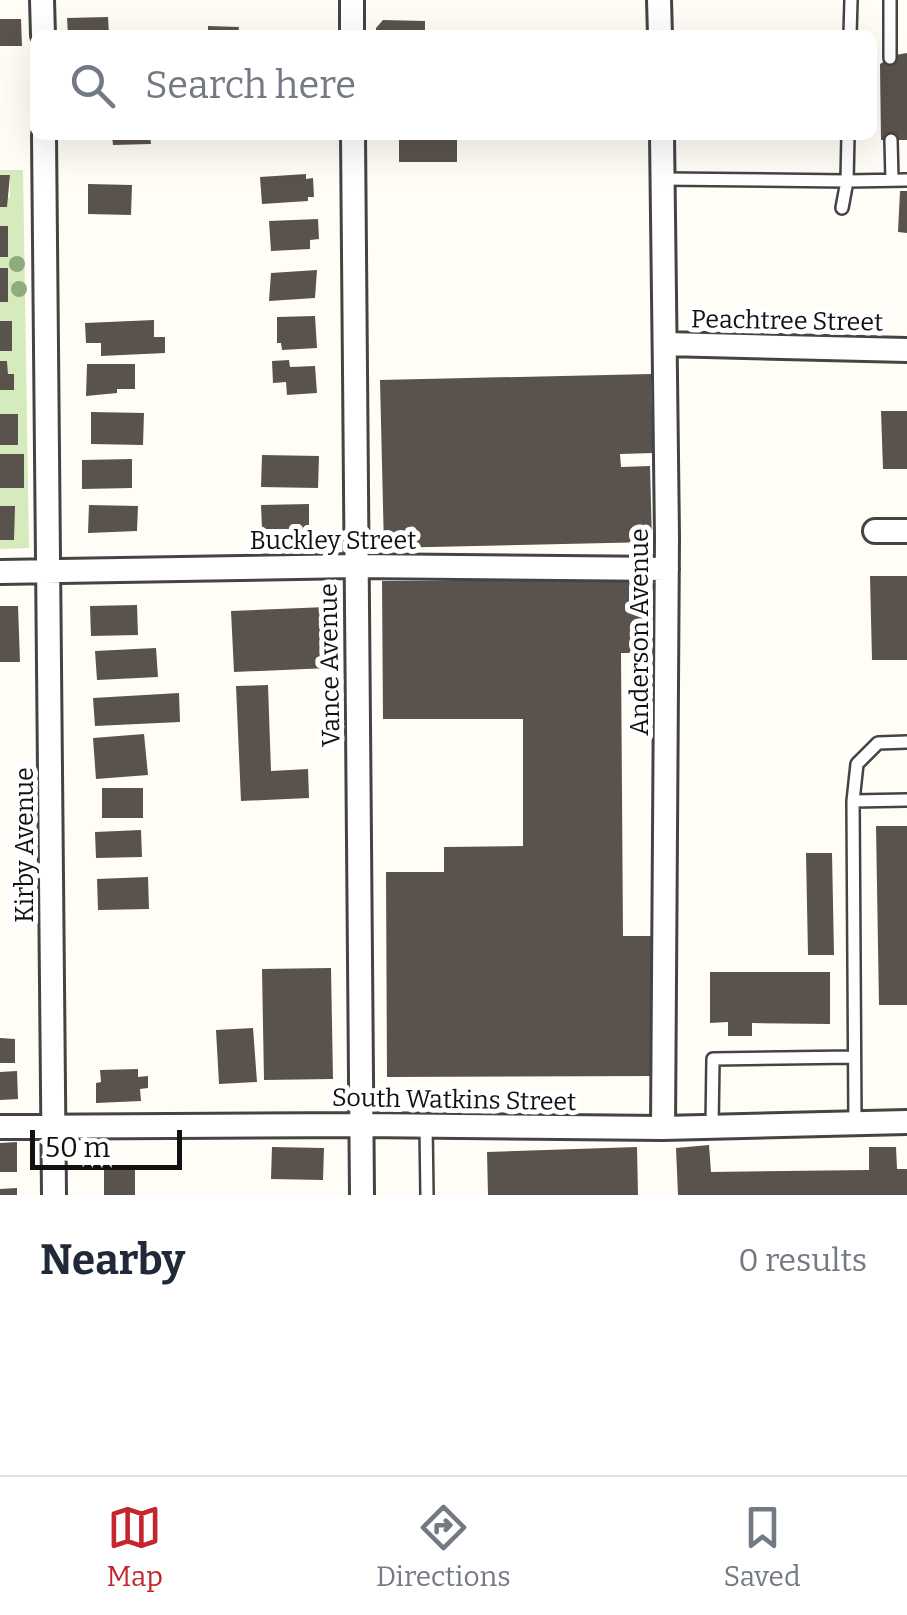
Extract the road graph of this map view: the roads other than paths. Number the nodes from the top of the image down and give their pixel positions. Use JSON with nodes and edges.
{"nodes":[{"id":1,"x":42,"y":0,"type":"edge"},
{"id":2,"x":352,"y":0,"type":"edge"},
{"id":3,"x":659,"y":0,"type":"edge"},
{"id":4,"x":852,"y":0,"type":"edge"},
{"id":5,"x":890,"y":0,"type":"edge"},
{"id":6,"x":43,"y":30,"type":"edge"},
{"id":7,"x":352,"y":30,"type":"edge"},
{"id":8,"x":660,"y":30,"type":"edge"},
{"id":9,"x":850,"y":30,"type":"edge"},
{"id":10,"x":890,"y":58,"type":"dead end"},
{"id":11,"x":44,"y":140,"type":"edge"},
{"id":12,"x":353,"y":140,"type":"edge"},
{"id":13,"x":662,"y":140,"type":"edge"},
{"id":14,"x":848,"y":140,"type":"edge"},
{"id":15,"x":891,"y":140,"type":"dead end"},
{"id":16,"x":663,"y":179,"type":"junction"},
{"id":17,"x":892,"y":180,"type":"junction"},
{"id":18,"x":907,"y":180,"type":"edge"},
{"id":19,"x":846,"y":182,"type":"junction"},
{"id":20,"x":842,"y":208,"type":"dead end"},
{"id":21,"x":666,"y":344,"type":"junction"},
{"id":22,"x":907,"y":350,"type":"edge"},
{"id":23,"x":875,"y":532,"type":"dead end"},
{"id":24,"x":907,"y":532,"type":"edge"},
{"id":25,"x":355,"y":566,"type":"junction"},
{"id":26,"x":667,"y":568,"type":"junction"},
{"id":27,"x":49,"y":571,"type":"junction"},
{"id":28,"x":0,"y":572,"type":"edge"},
{"id":29,"x":907,"y":742,"type":"edge"},
{"id":30,"x":907,"y":800,"type":"edge"},
{"id":31,"x":853,"y":802,"type":"junction"},
{"id":32,"x":854,"y":1057,"type":"junction"},
{"id":33,"x":907,"y":1122,"type":"edge"},
{"id":34,"x":855,"y":1123,"type":"junction"},
{"id":35,"x":361,"y":1124,"type":"junction"},
{"id":36,"x":54,"y":1126,"type":"junction"},
{"id":37,"x":426,"y":1126,"type":"junction"},
{"id":38,"x":712,"y":1126,"type":"junction"},
{"id":39,"x":0,"y":1127,"type":"edge"},
{"id":40,"x":663,"y":1128,"type":"junction"},
{"id":41,"x":54,"y":1195,"type":"edge"},
{"id":42,"x":362,"y":1195,"type":"edge"},
{"id":43,"x":428,"y":1195,"type":"edge"}],
"edges":[{"from":1,"to":6,"type":"street"},
{"from":2,"to":7,"type":"street"},
{"from":3,"to":8,"type":"street"},
{"from":4,"to":9,"type":"lane"},
{"from":5,"to":10,"type":"lane"},
{"from":11,"to":27,"type":"street","name":"Kirby Avenue"},
{"from":12,"to":25,"type":"street","name":"Vance Avenue"},
{"from":13,"to":16,"type":"street","name":"Anderson Avenue"},
{"from":14,"to":19,"type":"lane"},
{"from":15,"to":17,"type":"lane"},
{"from":16,"to":19,"type":"lane"},
{"from":16,"to":21,"type":"street","name":"Anderson Avenue"},
{"from":17,"to":18,"type":"lane"},
{"from":17,"to":19,"type":"lane"},
{"from":19,"to":20,"type":"lane"},
{"from":21,"to":22,"type":"street","name":"Peachtree Street"},
{"from":21,"to":26,"type":"street","name":"Anderson Avenue"},
{"from":23,"to":24,"type":"street"},
{"from":25,"to":26,"type":"street","name":"Buckley Street"},
{"from":25,"to":27,"type":"street","name":"Buckley Street"},
{"from":25,"to":35,"type":"street","name":"Vance Avenue"},
{"from":26,"to":40,"type":"street","name":"Anderson Avenue"},
{"from":27,"to":28,"type":"street","name":"Buckley Street"},
{"from":27,"to":36,"type":"street","name":"Kirby Avenue"},
{"from":29,"to":31,"type":"lane"},
{"from":30,"to":31,"type":"lane"},
{"from":31,"to":32,"type":"lane"},
{"from":32,"to":34,"type":"lane"},
{"from":32,"to":38,"type":"lane"},
{"from":33,"to":34,"type":"street","name":"South Watkins Street"},
{"from":34,"to":38,"type":"street","name":"South Watkins Street"},
{"from":35,"to":36,"type":"street","name":"South Watkins Street"},
{"from":35,"to":37,"type":"street","name":"South Watkins Street"},
{"from":35,"to":42,"type":"street","name":"Vance Avenue"},
{"from":36,"to":39,"type":"street","name":"South Watkins Street"},
{"from":36,"to":41,"type":"street","name":"Kirby Avenue"},
{"from":37,"to":40,"type":"street","name":"South Watkins Street"},
{"from":37,"to":43,"type":"lane"},
{"from":38,"to":40,"type":"street","name":"South Watkins Street"}]}
